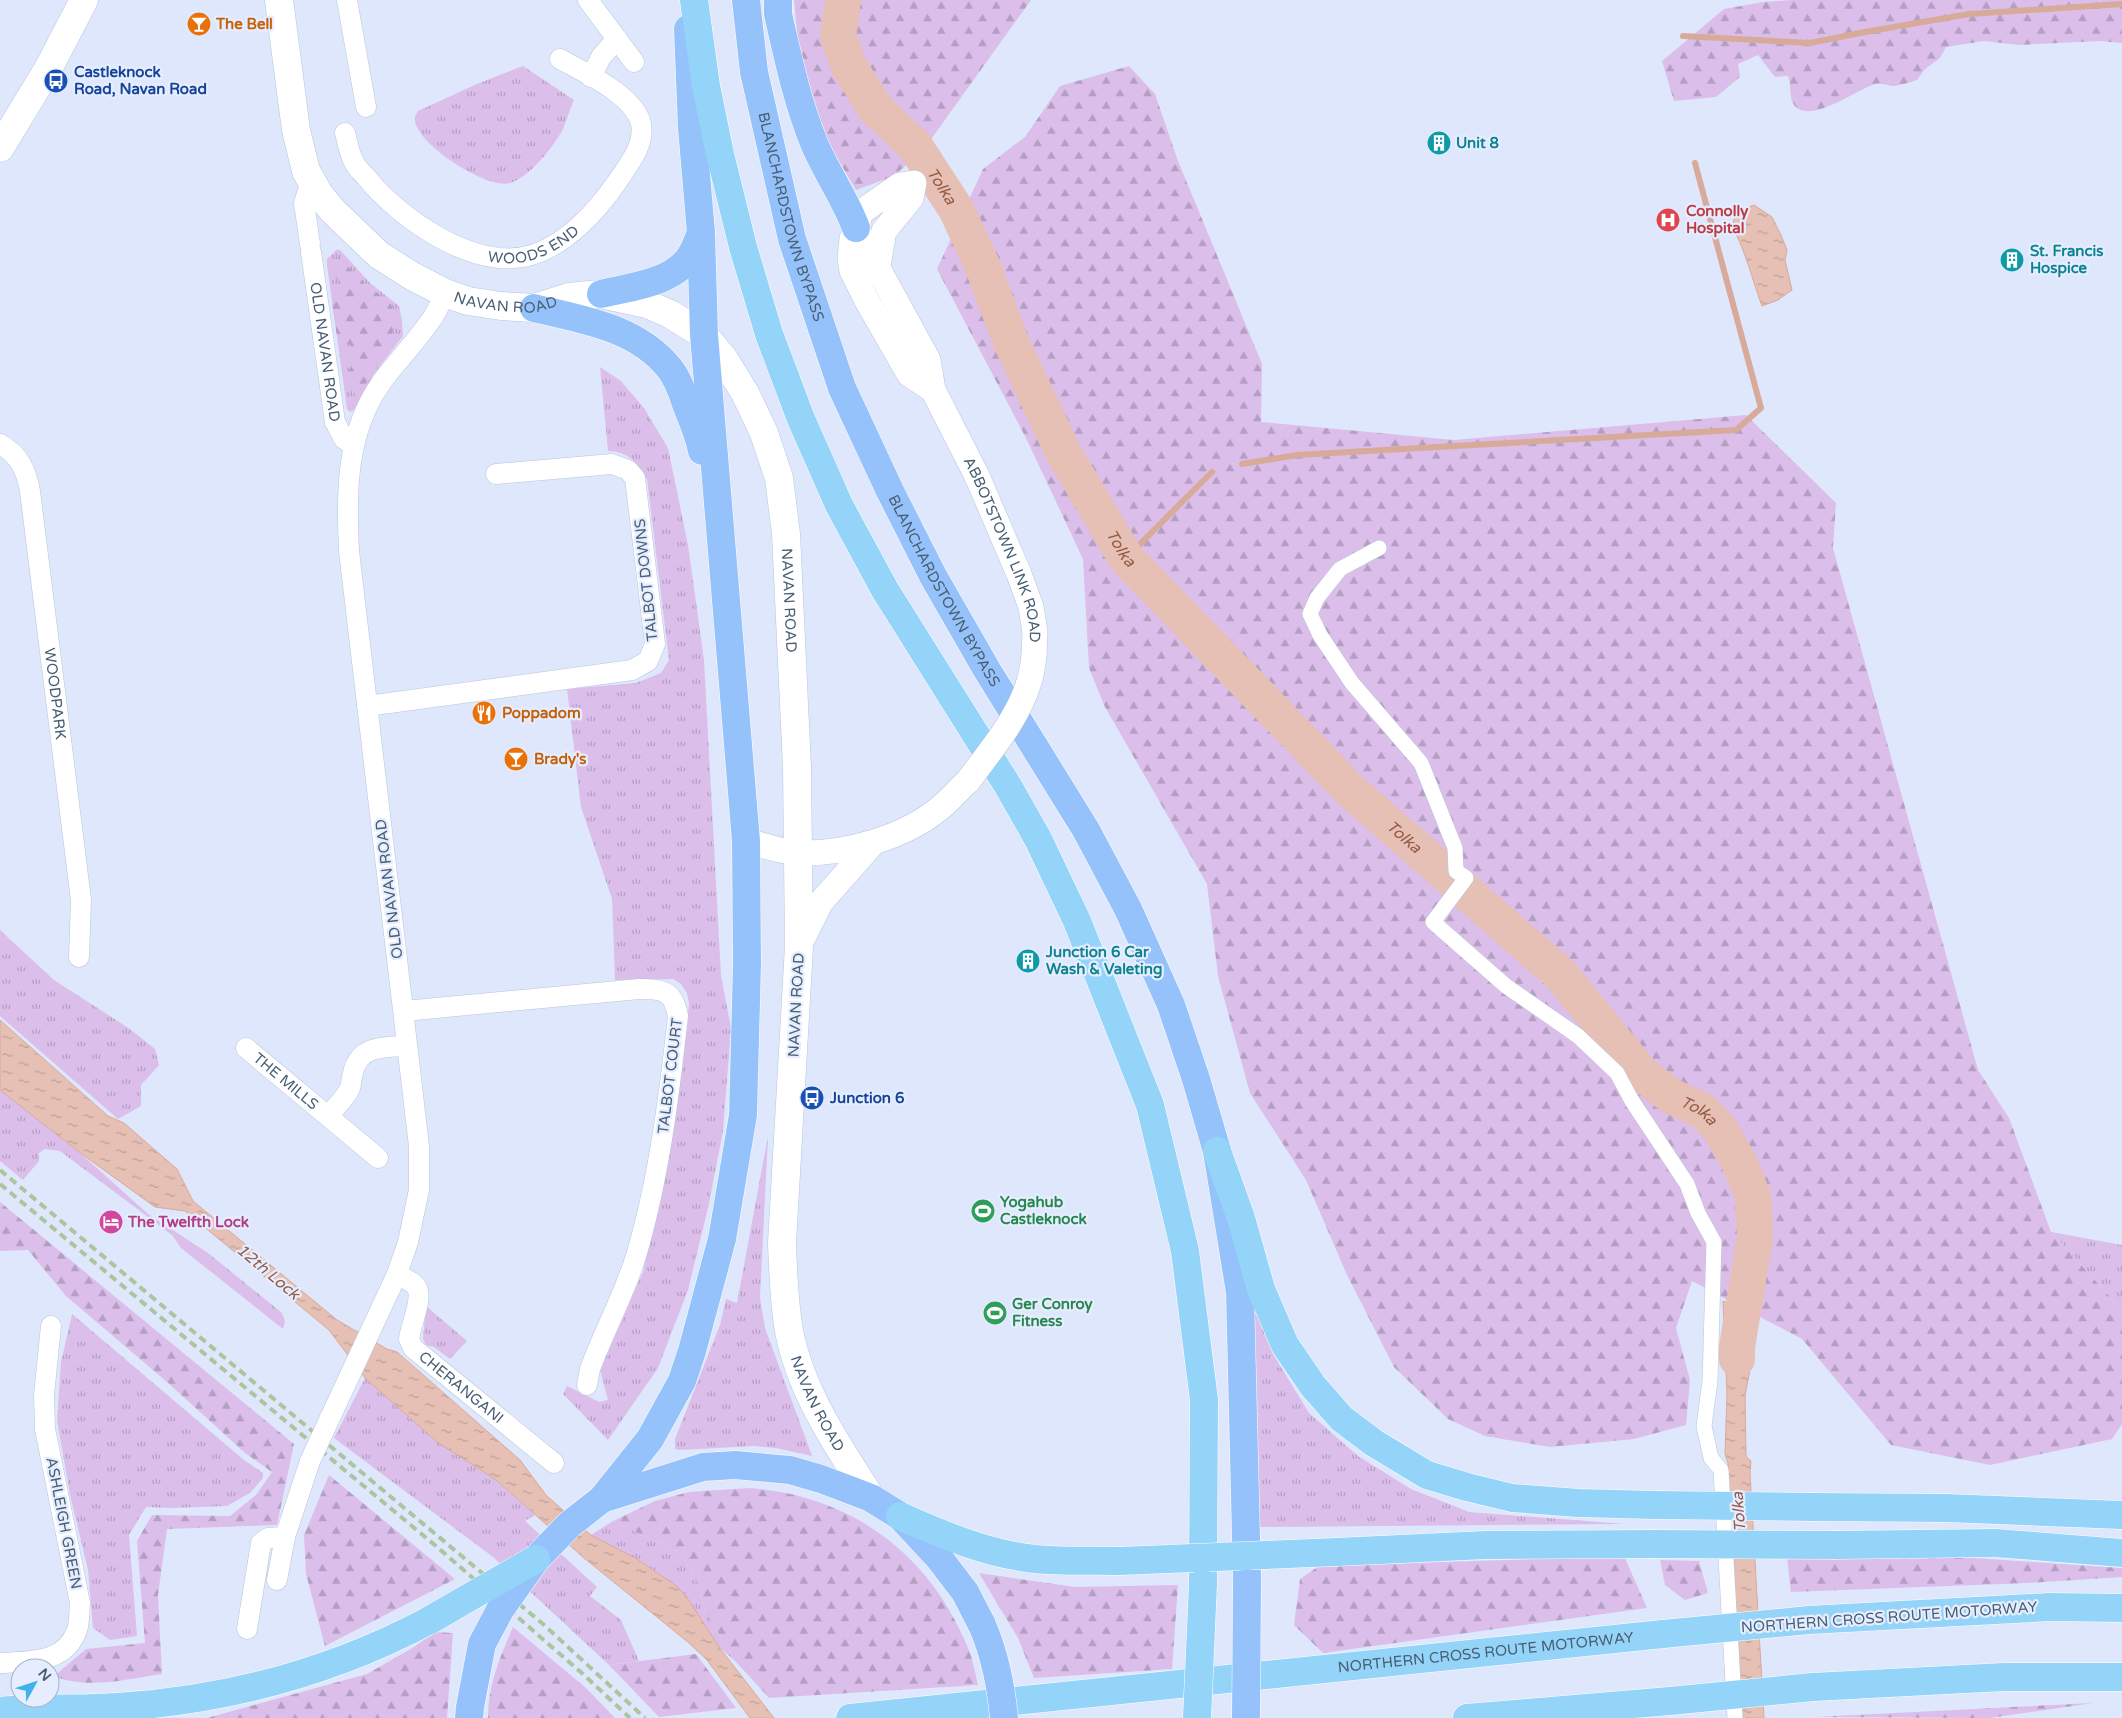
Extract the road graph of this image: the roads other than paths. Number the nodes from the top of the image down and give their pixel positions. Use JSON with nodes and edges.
{"nodes":[{"id":1,"x":84,"y":0,"type":"edge"},
{"id":2,"x":279,"y":0,"type":"edge"},
{"id":3,"x":347,"y":0,"type":"edge"},
{"id":4,"x":588,"y":0,"type":"edge"},
{"id":5,"x":686,"y":0,"type":"edge"},
{"id":6,"x":694,"y":0,"type":"edge"},
{"id":7,"x":746,"y":0,"type":"edge"},
{"id":8,"x":778,"y":0,"type":"edge"},
{"id":9,"x":617,"y":39,"type":"junction"},
{"id":10,"x":560,"y":59,"type":"dead end"},
{"id":11,"x":634,"y":62,"type":"dead end"},
{"id":12,"x":590,"y":77,"type":"junction"},
{"id":13,"x":366,"y":107,"type":"dead end"},
{"id":14,"x":345,"y":133,"type":"dead end"},
{"id":15,"x":0,"y":148,"type":"edge"},
{"id":16,"x":310,"y":181,"type":"junction"},
{"id":17,"x":856,"y":228,"type":"junction"},
{"id":18,"x":701,"y":233,"type":"junction"},
{"id":19,"x":878,"y":266,"type":"junction"},
{"id":20,"x":445,"y":293,"type":"junction"},
{"id":21,"x":601,"y":294,"type":"junction"},
{"id":22,"x":534,"y":308,"type":"junction"},
{"id":23,"x":704,"y":335,"type":"junction"},
{"id":24,"x":933,"y":390,"type":"junction"},
{"id":25,"x":0,"y":444,"type":"edge"},
{"id":26,"x":353,"y":444,"type":"junction"},
{"id":27,"x":496,"y":474,"type":"dead end"},
{"id":28,"x":1379,"y":548,"type":"dead end"},
{"id":29,"x":725,"y":586,"type":"junction"},
{"id":30,"x":368,"y":706,"type":"junction"},
{"id":31,"x":746,"y":841,"type":"junction"},
{"id":32,"x":873,"y":843,"type":"junction"},
{"id":33,"x":797,"y":853,"type":"junction"},
{"id":34,"x":799,"y":946,"type":"junction"},
{"id":35,"x":79,"y":957,"type":"dead end"},
{"id":36,"x":404,"y":1011,"type":"junction"},
{"id":37,"x":407,"y":1046,"type":"junction"},
{"id":38,"x":246,"y":1048,"type":"dead end"},
{"id":39,"x":328,"y":1116,"type":"junction"},
{"id":40,"x":1217,"y":1151,"type":"junction"},
{"id":41,"x":378,"y":1158,"type":"dead end"},
{"id":42,"x":398,"y":1274,"type":"junction"},
{"id":43,"x":51,"y":1326,"type":"dead end"},
{"id":44,"x":587,"y":1385,"type":"dead end"},
{"id":45,"x":554,"y":1463,"type":"dead end"},
{"id":46,"x":602,"y":1498,"type":"junction"},
{"id":47,"x":871,"y":1498,"type":"junction"},
{"id":48,"x":2122,"y":1514,"type":"edge"},
{"id":49,"x":900,"y":1516,"type":"junction"},
{"id":50,"x":286,"y":1537,"type":"junction"},
{"id":51,"x":2122,"y":1553,"type":"edge"},
{"id":52,"x":536,"y":1560,"type":"junction"},
{"id":53,"x":277,"y":1580,"type":"dead end"},
{"id":54,"x":2122,"y":1608,"type":"edge"},
{"id":55,"x":247,"y":1629,"type":"dead end"},
{"id":56,"x":0,"y":1663,"type":"edge"},
{"id":57,"x":2122,"y":1677,"type":"edge"},
{"id":58,"x":0,"y":1712,"type":"edge"},
{"id":59,"x":469,"y":1718,"type":"edge"},
{"id":60,"x":850,"y":1718,"type":"edge"},
{"id":61,"x":1004,"y":1718,"type":"edge"},
{"id":62,"x":1197,"y":1718,"type":"edge"},
{"id":63,"x":1246,"y":1718,"type":"edge"},
{"id":64,"x":1466,"y":1718,"type":"edge"},
{"id":65,"x":1735,"y":1718,"type":"edge"}],
"edges":[{"from":1,"to":15,"type":"main road"},
{"from":2,"to":16,"type":"main road","name":"NAVAN ROAD"},
{"from":3,"to":13,"type":"street"},
{"from":4,"to":9,"type":"street"},
{"from":5,"to":18,"type":"highway"},
{"from":6,"to":62,"type":"highway","bridge":true},
{"from":7,"to":40,"type":"highway","name":"BLANCHARDSTOWN BYPASS"},
{"from":8,"to":17,"type":"highway"},
{"from":9,"to":11,"type":"street"},
{"from":9,"to":12,"type":"street"},
{"from":10,"to":12,"type":"street","name":"WOODS END"},
{"from":12,"to":14,"type":"street","name":"WOODS END"},
{"from":16,"to":20,"type":"main road","name":"NAVAN ROAD"},
{"from":16,"to":26,"type":"street","name":"OLD NAVAN ROAD"},
{"from":17,"to":19,"type":"street","name":"ABBOTSTOWN LINK ROAD"},
{"from":17,"to":19,"type":"street","name":"ABBOTSTOWN LINK ROAD"},
{"from":17,"to":24,"type":"street","name":"ABBOTSTOWN LINK ROAD"},
{"from":18,"to":21,"type":"highway"},
{"from":18,"to":23,"type":"highway"},
{"from":19,"to":24,"type":"street","name":"ABBOTSTOWN LINK ROAD"},
{"from":20,"to":22,"type":"main road","name":"NAVAN ROAD"},
{"from":20,"to":26,"type":"street","name":"OLD NAVAN ROAD"},
{"from":21,"to":22,"type":"main road","name":"NAVAN ROAD"},
{"from":21,"to":23,"type":"main road","name":"NAVAN ROAD"},
{"from":22,"to":29,"type":"highway"},
{"from":23,"to":29,"type":"highway"},
{"from":23,"to":33,"type":"main road","name":"NAVAN ROAD"},
{"from":24,"to":32,"type":"street","name":"ABBOTSTOWN LINK ROAD","bridge":true},
{"from":25,"to":35,"type":"street","name":"WOODPARK"},
{"from":26,"to":30,"type":"street","name":"OLD NAVAN ROAD"},
{"from":27,"to":30,"type":"street","name":"TALBOT DOWNS"},
{"from":28,"to":65,"type":"street"},
{"from":29,"to":31,"type":"highway"},
{"from":30,"to":36,"type":"street","name":"OLD NAVAN ROAD"},
{"from":31,"to":33,"type":"street","name":"ABBOTSTOWN LINK ROAD"},
{"from":31,"to":46,"type":"highway"},
{"from":32,"to":33,"type":"street","name":"ABBOTSTOWN LINK ROAD"},
{"from":32,"to":34,"type":"street"},
{"from":33,"to":34,"type":"main road","name":"NAVAN ROAD"},
{"from":34,"to":47,"type":"main road","name":"NAVAN ROAD"},
{"from":36,"to":37,"type":"street","name":"OLD NAVAN ROAD"},
{"from":36,"to":44,"type":"street","name":"TALBOT COURT"},
{"from":37,"to":39,"type":"street","name":"THE MILLS"},
{"from":37,"to":42,"type":"street","name":"OLD NAVAN ROAD"},
{"from":38,"to":39,"type":"street","name":"THE MILLS"},
{"from":39,"to":41,"type":"street","name":"THE MILLS"},
{"from":40,"to":48,"type":"highway","bridge":true},
{"from":40,"to":63,"type":"highway","name":"BLANCHARDSTOWN BYPASS","bridge":true},
{"from":42,"to":45,"type":"street","name":"CHERANGANI"},
{"from":42,"to":50,"type":"street","name":"OLD NAVAN ROAD","bridge":true},
{"from":43,"to":56,"type":"street","name":"ASHLEIGH GREEN"},
{"from":46,"to":47,"type":"highway"},
{"from":46,"to":52,"type":"highway"},
{"from":47,"to":49,"type":"highway"},
{"from":49,"to":51,"type":"highway","bridge":true},
{"from":49,"to":61,"type":"highway","bridge":true},
{"from":50,"to":53,"type":"street"},
{"from":50,"to":55,"type":"street"},
{"from":52,"to":58,"type":"highway","bridge":true},
{"from":52,"to":59,"type":"highway","bridge":true},
{"from":54,"to":60,"type":"highway","name":"NORTHERN CROSS ROUTE MOTORWAY","bridge":true},
{"from":57,"to":64,"type":"highway","bridge":true}]}
